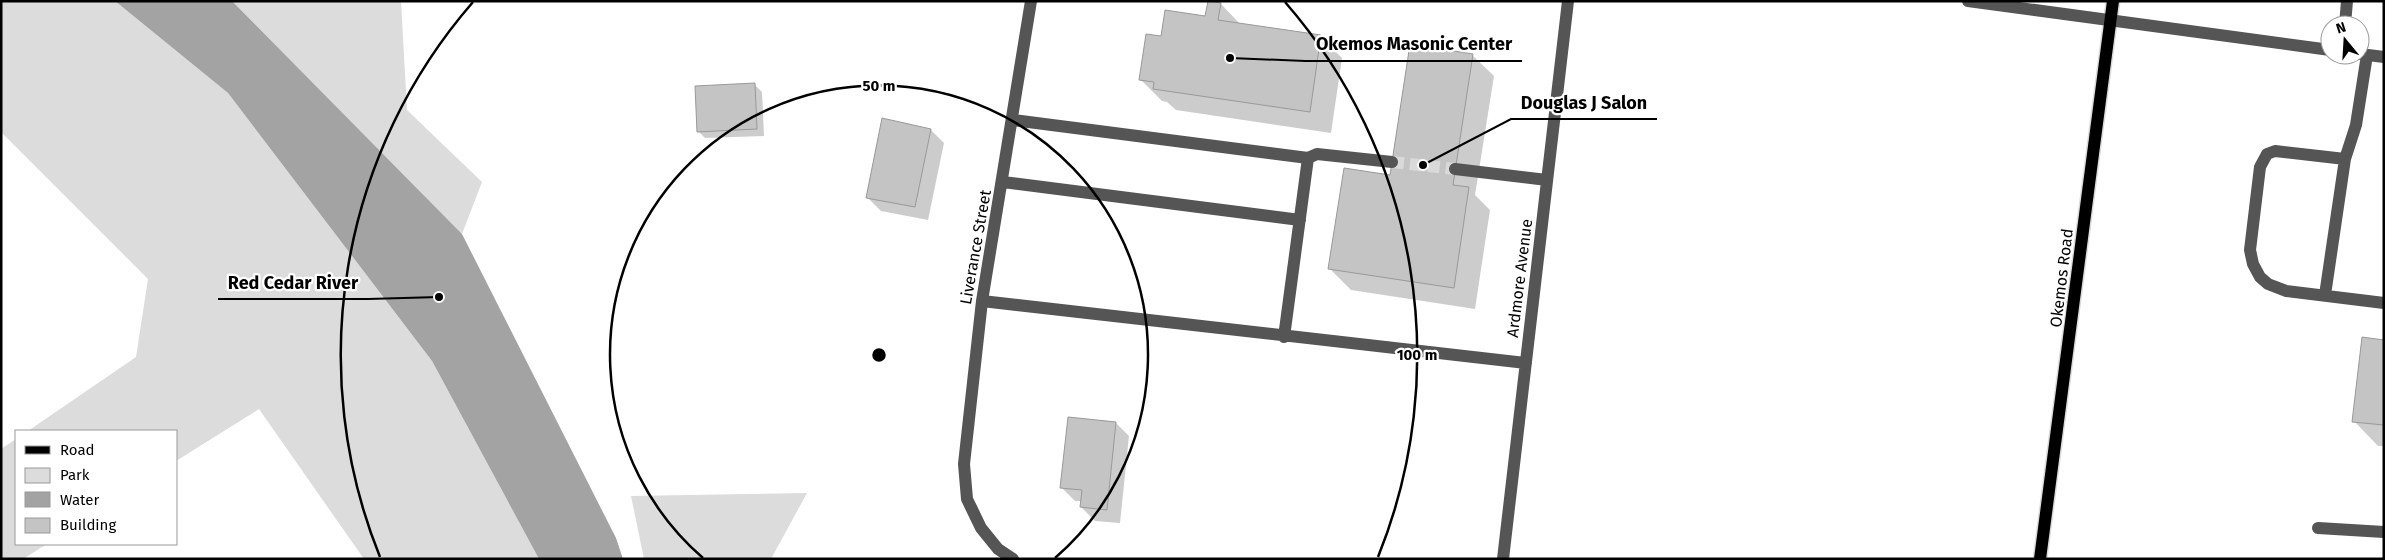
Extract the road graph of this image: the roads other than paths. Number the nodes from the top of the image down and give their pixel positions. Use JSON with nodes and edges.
{"nodes":[{"id":1,"x":1031,"y":1,"type":"edge"},
{"id":2,"x":1568,"y":1,"type":"edge"},
{"id":3,"x":1968,"y":1,"type":"edge"},
{"id":4,"x":2112,"y":1,"type":"edge"},
{"id":5,"x":2348,"y":1,"type":"edge"},
{"id":6,"x":2346,"y":15,"type":"edge"},
{"id":7,"x":2111,"y":19,"type":"junction"},
{"id":8,"x":2320,"y":49,"type":"edge"},
{"id":9,"x":2370,"y":56,"type":"edge"},
{"id":10,"x":2384,"y":58,"type":"edge"},
{"id":11,"x":2363,"y":65,"type":"edge"},
{"id":12,"x":1013,"y":120,"type":"junction"},
{"id":13,"x":1308,"y":158,"type":"junction"},
{"id":14,"x":2345,"y":159,"type":"junction"},
{"id":15,"x":1392,"y":162,"type":"tunnel mouth"},
{"id":16,"x":1455,"y":170,"type":"tunnel mouth"},
{"id":17,"x":1547,"y":180,"type":"junction"},
{"id":18,"x":1003,"y":182,"type":"junction"},
{"id":19,"x":1300,"y":220,"type":"junction"},
{"id":20,"x":2325,"y":295,"type":"junction"},
{"id":21,"x":982,"y":301,"type":"junction"},
{"id":22,"x":2384,"y":303,"type":"edge"},
{"id":23,"x":1284,"y":337,"type":"junction"},
{"id":24,"x":1526,"y":363,"type":"junction"},
{"id":25,"x":2318,"y":528,"type":"dead end"},
{"id":26,"x":2384,"y":532,"type":"edge"},
{"id":27,"x":1013,"y":559,"type":"edge"},
{"id":28,"x":1503,"y":559,"type":"edge"},
{"id":29,"x":2040,"y":559,"type":"edge"}],
"edges":[{"from":1,"to":12,"type":"street","name":"Liverance Street"},
{"from":2,"to":17,"type":"street","name":"Ardmore Avenue"},
{"from":3,"to":7,"type":"street"},
{"from":4,"to":7,"type":"main road","name":"Okemos Road"},
{"from":5,"to":6,"type":"street"},
{"from":7,"to":8,"type":"street"},
{"from":7,"to":29,"type":"main road","name":"Okemos Road"},
{"from":9,"to":10,"type":"street"},
{"from":11,"to":14,"type":"street"},
{"from":12,"to":13,"type":"street"},
{"from":12,"to":18,"type":"street","name":"Liverance Street"},
{"from":13,"to":15,"type":"street"},
{"from":13,"to":19,"type":"street"},
{"from":14,"to":20,"type":"street"},
{"from":14,"to":20,"type":"street"},
{"from":16,"to":17,"type":"street"},
{"from":17,"to":24,"type":"street","name":"Ardmore Avenue"},
{"from":18,"to":19,"type":"street"},
{"from":18,"to":21,"type":"street","name":"Liverance Street"},
{"from":19,"to":23,"type":"street"},
{"from":20,"to":22,"type":"street"},
{"from":21,"to":23,"type":"street"},
{"from":21,"to":27,"type":"street","name":"Liverance Street"},
{"from":23,"to":24,"type":"street"},
{"from":24,"to":28,"type":"street","name":"Ardmore Avenue"},
{"from":25,"to":26,"type":"street"}]}
